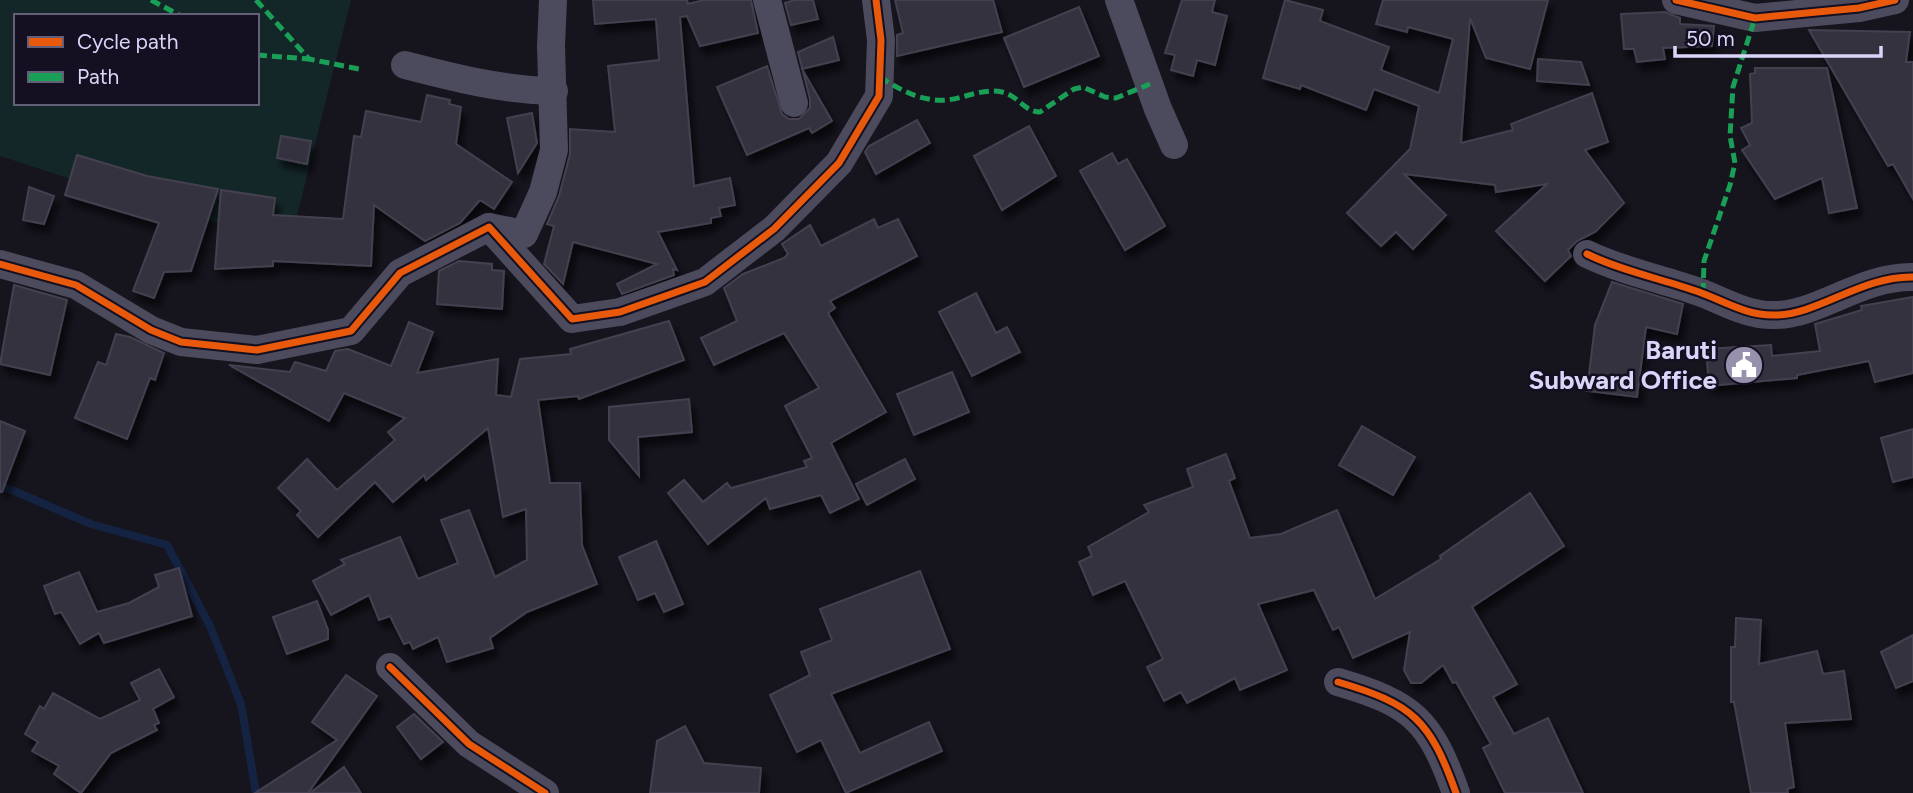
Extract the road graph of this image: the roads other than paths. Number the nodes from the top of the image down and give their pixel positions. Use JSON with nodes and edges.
{"nodes":[{"id":1,"x":553,"y":0,"type":"edge"},
{"id":2,"x":767,"y":0,"type":"edge"},
{"id":3,"x":876,"y":0,"type":"edge"},
{"id":4,"x":1119,"y":0,"type":"edge"},
{"id":5,"x":1676,"y":0,"type":"edge"},
{"id":6,"x":1895,"y":0,"type":"edge"},
{"id":7,"x":405,"y":65,"type":"dead end"},
{"id":8,"x":554,"y":91,"type":"junction"},
{"id":9,"x":794,"y":103,"type":"dead end"},
{"id":10,"x":1174,"y":145,"type":"dead end"},
{"id":11,"x":489,"y":227,"type":"junction"},
{"id":12,"x":1587,"y":254,"type":"dead end"},
{"id":13,"x":0,"y":264,"type":"edge"},
{"id":14,"x":1913,"y":277,"type":"edge"},
{"id":15,"x":390,"y":667,"type":"dead end"},
{"id":16,"x":1338,"y":682,"type":"dead end"},
{"id":17,"x":545,"y":793,"type":"edge"},
{"id":18,"x":1456,"y":793,"type":"edge"}],
"edges":[{"from":1,"to":8,"type":"street"},
{"from":2,"to":9,"type":"street"},
{"from":3,"to":11,"type":"street"},
{"from":4,"to":10,"type":"street"},
{"from":5,"to":6,"type":"street"},
{"from":7,"to":8,"type":"street"},
{"from":8,"to":11,"type":"street"},
{"from":11,"to":13,"type":"street"},
{"from":12,"to":14,"type":"street"},
{"from":15,"to":17,"type":"street"},
{"from":16,"to":18,"type":"street"}]}
